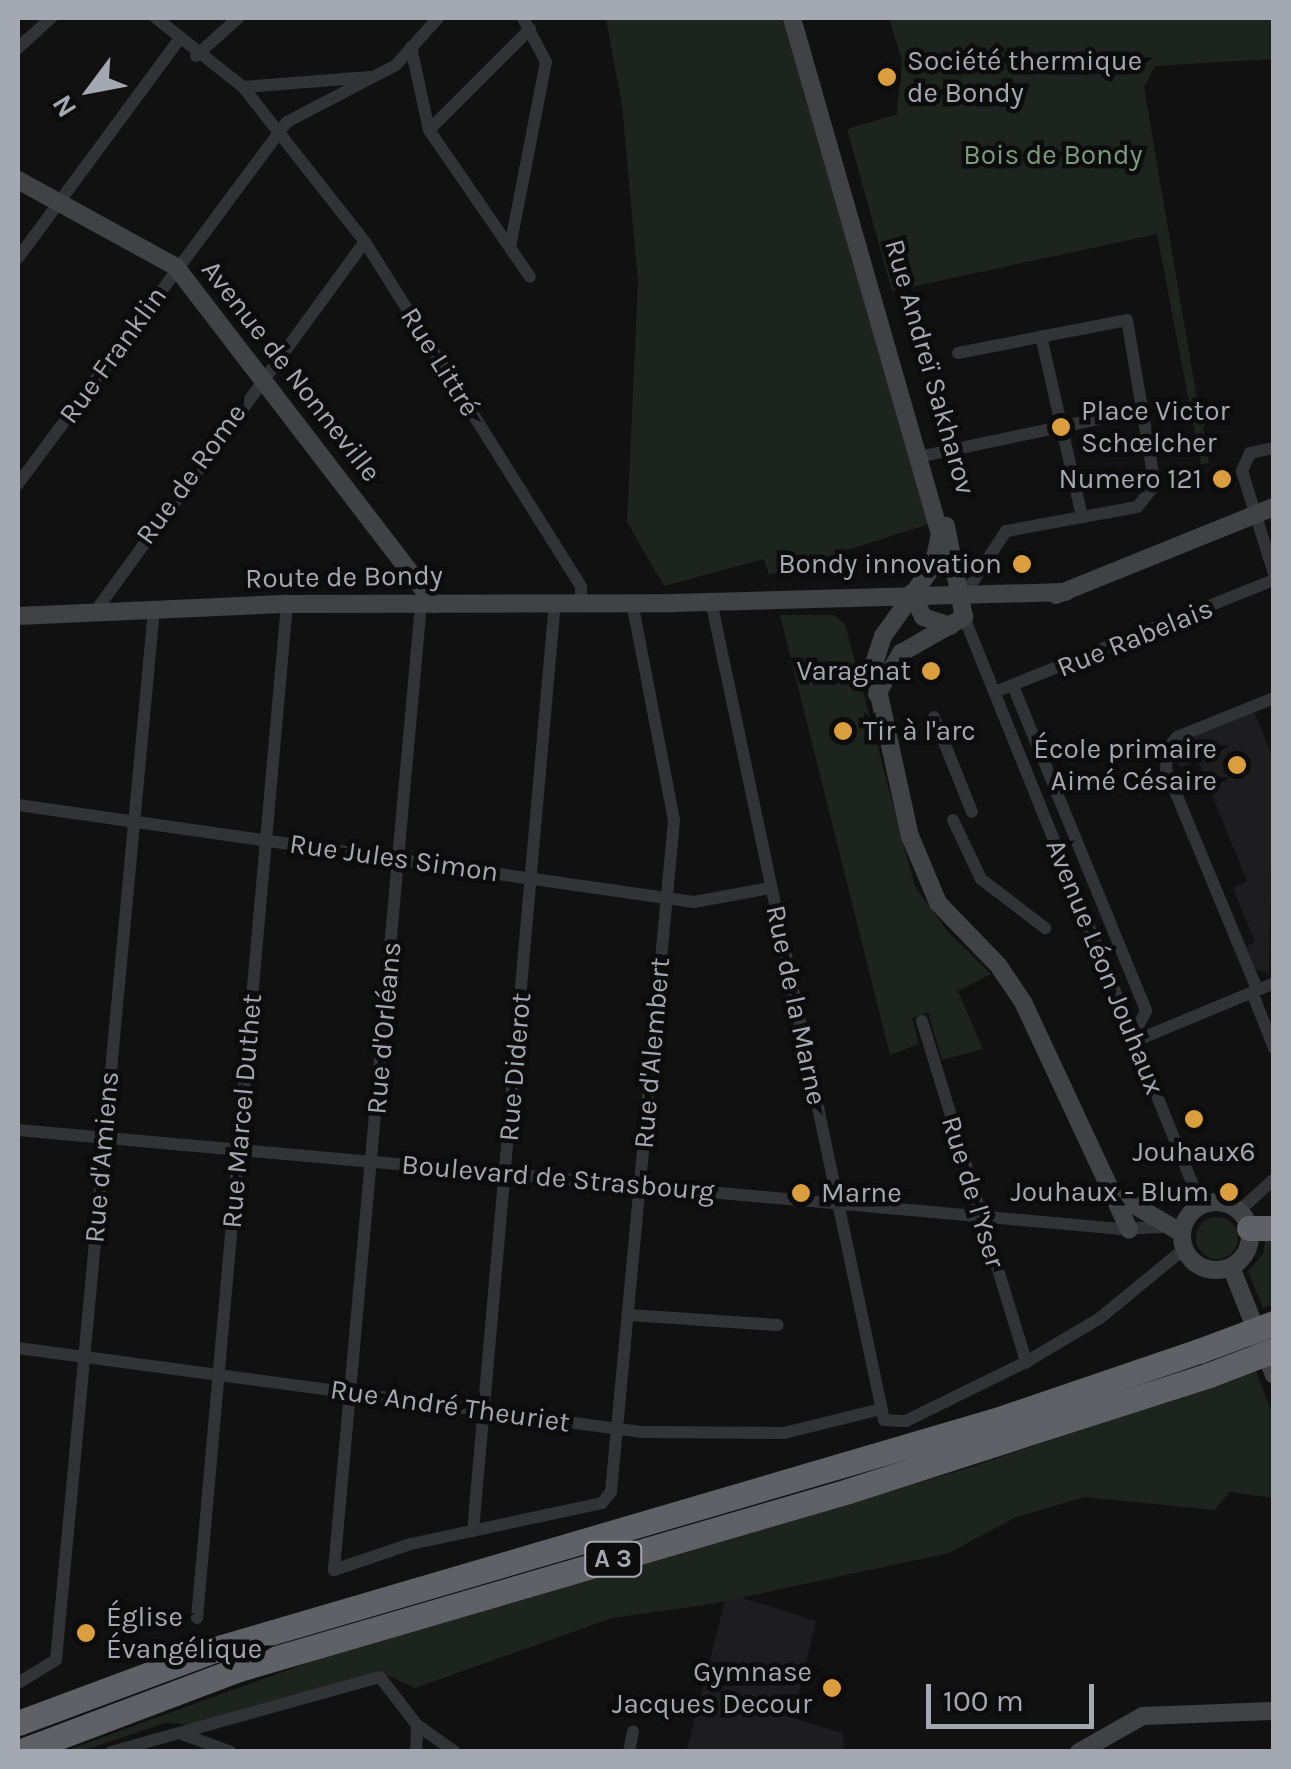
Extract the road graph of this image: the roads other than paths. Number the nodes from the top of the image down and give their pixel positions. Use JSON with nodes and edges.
{"nodes":[{"id":1,"x":52,"y":18,"type":"edge"},
{"id":2,"x":156,"y":18,"type":"edge"},
{"id":3,"x":238,"y":18,"type":"edge"},
{"id":4,"x":438,"y":18,"type":"edge"},
{"id":5,"x":796,"y":18,"type":"edge"},
{"id":6,"x":527,"y":23,"type":"edge"},
{"id":7,"x":178,"y":42,"type":"junction"},
{"id":8,"x":411,"y":47,"type":"junction"},
{"id":9,"x":18,"y":48,"type":"edge"},
{"id":10,"x":196,"y":56,"type":"junction"},
{"id":11,"x":372,"y":77,"type":"junction"},
{"id":12,"x":242,"y":86,"type":"junction"},
{"id":13,"x":281,"y":130,"type":"junction"},
{"id":14,"x":429,"y":130,"type":"junction"},
{"id":15,"x":18,"y":180,"type":"edge"},
{"id":16,"x":58,"y":203,"type":"junction"},
{"id":17,"x":365,"y":242,"type":"junction"},
{"id":18,"x":510,"y":247,"type":"junction"},
{"id":19,"x":18,"y":258,"type":"edge"},
{"id":20,"x":176,"y":267,"type":"junction"},
{"id":21,"x":530,"y":277,"type":"dead end"},
{"id":22,"x":1041,"y":336,"type":"junction"},
{"id":23,"x":958,"y":353,"type":"dead end"},
{"id":24,"x":262,"y":378,"type":"junction"},
{"id":25,"x":1140,"y":410,"type":"junction"},
{"id":26,"x":1062,"y":426,"type":"junction"},
{"id":27,"x":1274,"y":448,"type":"edge"},
{"id":28,"x":923,"y":456,"type":"junction"},
{"id":29,"x":18,"y":484,"type":"edge"},
{"id":30,"x":1274,"y":507,"type":"edge"},
{"id":31,"x":1082,"y":517,"type":"junction"},
{"id":32,"x":1251,"y":517,"type":"junction"},
{"id":33,"x":1274,"y":577,"type":"edge"},
{"id":34,"x":555,"y":602,"type":"junction"},
{"id":35,"x":582,"y":602,"type":"junction"},
{"id":36,"x":632,"y":602,"type":"junction"},
{"id":37,"x":711,"y":602,"type":"junction"},
{"id":38,"x":286,"y":604,"type":"junction"},
{"id":39,"x":428,"y":604,"type":"junction"},
{"id":40,"x":914,"y":605,"type":"junction"},
{"id":41,"x":154,"y":610,"type":"junction"},
{"id":42,"x":961,"y":611,"type":"junction"},
{"id":43,"x":94,"y":614,"type":"junction"},
{"id":44,"x":18,"y":616,"type":"edge"},
{"id":45,"x":1013,"y":686,"type":"junction"},
{"id":46,"x":994,"y":692,"type":"junction"},
{"id":47,"x":877,"y":694,"type":"junction"},
{"id":48,"x":1274,"y":698,"type":"edge"},
{"id":49,"x":934,"y":717,"type":"dead end"},
{"id":50,"x":18,"y":805,"type":"edge"},
{"id":51,"x":972,"y":812,"type":"dead end"},
{"id":52,"x":132,"y":820,"type":"junction"},
{"id":53,"x":953,"y":820,"type":"dead end"},
{"id":54,"x":267,"y":840,"type":"junction"},
{"id":55,"x":398,"y":861,"type":"junction"},
{"id":56,"x":531,"y":876,"type":"junction"},
{"id":57,"x":770,"y":888,"type":"junction"},
{"id":58,"x":666,"y":898,"type":"junction"},
{"id":59,"x":1045,"y":928,"type":"dead end"},
{"id":60,"x":1274,"y":983,"type":"edge"},
{"id":61,"x":1254,"y":990,"type":"junction"},
{"id":62,"x":922,"y":1021,"type":"dead end"},
{"id":63,"x":1134,"y":1038,"type":"junction"},
{"id":64,"x":1274,"y":1048,"type":"edge"},
{"id":65,"x":18,"y":1130,"type":"edge"},
{"id":66,"x":104,"y":1137,"type":"junction"},
{"id":67,"x":238,"y":1149,"type":"junction"},
{"id":68,"x":372,"y":1162,"type":"junction"},
{"id":69,"x":506,"y":1173,"type":"junction"},
{"id":70,"x":1274,"y":1179,"type":"edge"},
{"id":71,"x":640,"y":1186,"type":"junction"},
{"id":72,"x":1108,"y":1190,"type":"junction"},
{"id":73,"x":840,"y":1203,"type":"junction"},
{"id":74,"x":1202,"y":1205,"type":"junction"},
{"id":75,"x":980,"y":1216,"type":"junction"},
{"id":76,"x":1124,"y":1222,"type":"junction"},
{"id":77,"x":1254,"y":1222,"type":"edge"},
{"id":78,"x":1162,"y":1227,"type":"junction"},
{"id":79,"x":1183,"y":1241,"type":"junction"},
{"id":80,"x":1231,"y":1267,"type":"junction"},
{"id":81,"x":630,"y":1315,"type":"junction"},
{"id":82,"x":1274,"y":1323,"type":"edge"},
{"id":83,"x":778,"y":1325,"type":"dead end"},
{"id":84,"x":18,"y":1348,"type":"edge"},
{"id":85,"x":1274,"y":1350,"type":"edge"},
{"id":86,"x":84,"y":1357,"type":"junction"},
{"id":87,"x":1026,"y":1362,"type":"junction"},
{"id":88,"x":1204,"y":1363,"type":"junction"},
{"id":89,"x":217,"y":1374,"type":"junction"},
{"id":90,"x":1274,"y":1376,"type":"edge"},
{"id":91,"x":351,"y":1392,"type":"junction"},
{"id":92,"x":881,"y":1409,"type":"junction"},
{"id":93,"x":486,"y":1414,"type":"junction"},
{"id":94,"x":616,"y":1428,"type":"junction"},
{"id":95,"x":473,"y":1531,"type":"junction"},
{"id":96,"x":197,"y":1618,"type":"dead end"},
{"id":97,"x":18,"y":1683,"type":"edge"},
{"id":98,"x":18,"y":1709,"type":"edge"},
{"id":99,"x":48,"y":1711,"type":"junction"},
{"id":100,"x":1274,"y":1711,"type":"edge"},
{"id":101,"x":413,"y":1720,"type":"junction"},
{"id":102,"x":18,"y":1724,"type":"edge"},
{"id":103,"x":217,"y":1727,"type":"junction"},
{"id":104,"x":633,"y":1731,"type":"dead end"},
{"id":105,"x":179,"y":1733,"type":"junction"},
{"id":106,"x":19,"y":1752,"type":"edge"},
{"id":107,"x":110,"y":1752,"type":"edge"},
{"id":108,"x":232,"y":1752,"type":"edge"},
{"id":109,"x":416,"y":1752,"type":"edge"},
{"id":110,"x":455,"y":1752,"type":"edge"},
{"id":111,"x":629,"y":1752,"type":"edge"},
{"id":112,"x":1080,"y":1752,"type":"edge"}],
"edges":[{"from":1,"to":9,"type":"street"},
{"from":2,"to":7,"type":"street","name":"Rue Littré"},
{"from":3,"to":10,"type":"street"},
{"from":4,"to":8,"type":"street"},
{"from":5,"to":28,"type":"street","name":"Rue Andreï Sakharov"},
{"from":6,"to":14,"type":"street"},
{"from":6,"to":18,"type":"street"},
{"from":7,"to":10,"type":"street","name":"Rue Littré"},
{"from":7,"to":16,"type":"street"},
{"from":8,"to":11,"type":"street"},
{"from":8,"to":14,"type":"street"},
{"from":10,"to":12,"type":"street","name":"Rue Littré"},
{"from":11,"to":12,"type":"street"},
{"from":11,"to":13,"type":"street"},
{"from":12,"to":13,"type":"street","name":"Rue Littré"},
{"from":13,"to":17,"type":"street","name":"Rue Littré"},
{"from":13,"to":20,"type":"street","name":"Rue Franklin"},
{"from":14,"to":18,"type":"street"},
{"from":15,"to":16,"type":"street","name":"Avenue de Nonneville"},
{"from":16,"to":19,"type":"street"},
{"from":16,"to":20,"type":"street","name":"Avenue de Nonneville"},
{"from":17,"to":24,"type":"street","name":"Rue de Rome"},
{"from":17,"to":35,"type":"street","name":"Rue Littré"},
{"from":18,"to":21,"type":"street"},
{"from":20,"to":24,"type":"street","name":"Avenue de Nonneville"},
{"from":20,"to":29,"type":"street","name":"Rue Franklin"},
{"from":22,"to":23,"type":"street"},
{"from":22,"to":25,"type":"street"},
{"from":22,"to":26,"type":"street"},
{"from":24,"to":39,"type":"street","name":"Avenue de Nonneville"},
{"from":24,"to":43,"type":"street","name":"Rue de Rome"},
{"from":25,"to":26,"type":"street"},
{"from":25,"to":31,"type":"street"},
{"from":26,"to":28,"type":"street"},
{"from":26,"to":31,"type":"street"},
{"from":27,"to":32,"type":"street"},
{"from":28,"to":40,"type":"street","name":"Rue Andreï Sakharov"},
{"from":28,"to":42,"type":"street","name":"Rue Andreï Sakharov"},
{"from":30,"to":32,"type":"street"},
{"from":31,"to":42,"type":"street"},
{"from":32,"to":33,"type":"street"},
{"from":32,"to":42,"type":"street","name":"Route de Bondy"},
{"from":33,"to":45,"type":"street","name":"Rue Rabelais"},
{"from":34,"to":35,"type":"street","name":"Route de Bondy"},
{"from":34,"to":39,"type":"street","name":"Route de Bondy"},
{"from":34,"to":56,"type":"street","name":"Rue Diderot"},
{"from":35,"to":36,"type":"street","name":"Route de Bondy"},
{"from":36,"to":37,"type":"street","name":"Route de Bondy"},
{"from":36,"to":58,"type":"street","name":"Rue d'Alembert"},
{"from":37,"to":40,"type":"street","name":"Route de Bondy"},
{"from":37,"to":57,"type":"street","name":"Rue de la Marne"},
{"from":38,"to":39,"type":"street","name":"Route de Bondy"},
{"from":38,"to":41,"type":"street","name":"Route de Bondy"},
{"from":38,"to":54,"type":"street","name":"Rue Marcel Duthet"},
{"from":39,"to":55,"type":"street","name":"Rue d'Orléans"},
{"from":40,"to":42,"type":"street","name":"Route de Bondy"},
{"from":40,"to":42,"type":"street"},
{"from":40,"to":47,"type":"street","name":"Rue Andreï Sakharov"},
{"from":41,"to":43,"type":"street","name":"Route de Bondy"},
{"from":41,"to":52,"type":"street","name":"Rue d'Amiens"},
{"from":42,"to":46,"type":"street","name":"Avenue Léon Jouhaux"},
{"from":42,"to":47,"type":"street"},
{"from":43,"to":44,"type":"street","name":"Route de Bondy"},
{"from":45,"to":46,"type":"street","name":"Rue Rabelais"},
{"from":45,"to":63,"type":"street"},
{"from":46,"to":63,"type":"street","name":"Avenue Léon Jouhaux"},
{"from":47,"to":72,"type":"street","name":"Rue Andreï Sakharov"},
{"from":48,"to":61,"type":"street"},
{"from":49,"to":51,"type":"street"},
{"from":50,"to":52,"type":"street","name":"Rue Jules Simon"},
{"from":52,"to":54,"type":"street","name":"Rue Jules Simon"},
{"from":52,"to":66,"type":"street","name":"Rue d'Amiens"},
{"from":53,"to":59,"type":"street"},
{"from":54,"to":55,"type":"street","name":"Rue Jules Simon"},
{"from":54,"to":67,"type":"street","name":"Rue Marcel Duthet"},
{"from":55,"to":56,"type":"street","name":"Rue Jules Simon"},
{"from":55,"to":68,"type":"street","name":"Rue d'Orléans"},
{"from":56,"to":58,"type":"street","name":"Rue Jules Simon"},
{"from":56,"to":69,"type":"street","name":"Rue Diderot"},
{"from":57,"to":58,"type":"street","name":"Rue Jules Simon"},
{"from":57,"to":73,"type":"street","name":"Rue de la Marne"},
{"from":58,"to":71,"type":"street","name":"Rue d'Alembert"},
{"from":60,"to":61,"type":"street"},
{"from":61,"to":63,"type":"street"},
{"from":61,"to":64,"type":"street"},
{"from":62,"to":75,"type":"street","name":"Rue de l'Yser"},
{"from":63,"to":74,"type":"street","name":"Avenue Léon Jouhaux"},
{"from":65,"to":66,"type":"street","name":"Boulevard de Strasbourg"},
{"from":66,"to":67,"type":"street","name":"Boulevard de Strasbourg"},
{"from":66,"to":86,"type":"street","name":"Rue d'Amiens"},
{"from":67,"to":68,"type":"street","name":"Boulevard de Strasbourg"},
{"from":67,"to":89,"type":"street","name":"Rue Marcel Duthet"},
{"from":68,"to":69,"type":"street","name":"Boulevard de Strasbourg"},
{"from":68,"to":91,"type":"street","name":"Rue d'Orléans"},
{"from":69,"to":71,"type":"street","name":"Boulevard de Strasbourg"},
{"from":69,"to":93,"type":"street","name":"Rue Diderot"},
{"from":70,"to":77,"type":"street"},
{"from":71,"to":73,"type":"street","name":"Boulevard de Strasbourg"},
{"from":71,"to":81,"type":"street","name":"Rue d'Alembert"},
{"from":72,"to":76,"type":"street","name":"Rue Andreï Sakharov"},
{"from":72,"to":78,"type":"street"},
{"from":73,"to":75,"type":"street","name":"Boulevard de Strasbourg"},
{"from":73,"to":92,"type":"street","name":"Rue de la Marne"},
{"from":74,"to":77,"type":"street"},
{"from":74,"to":79,"type":"street"},
{"from":75,"to":76,"type":"street","name":"Boulevard de Strasbourg"},
{"from":75,"to":87,"type":"street","name":"Rue de l'Yser"},
{"from":76,"to":78,"type":"street","name":"Boulevard de Strasbourg"},
{"from":77,"to":80,"type":"street"},
{"from":78,"to":79,"type":"street"},
{"from":79,"to":80,"type":"street"},
{"from":79,"to":87,"type":"street"},
{"from":80,"to":90,"type":"street"},
{"from":81,"to":83,"type":"street"},
{"from":81,"to":94,"type":"street","name":"Rue d'Alembert"},
{"from":82,"to":88,"type":"highway","number":"A 3","bridge":true},
{"from":84,"to":86,"type":"street","name":"Rue André Theuriet"},
{"from":85,"to":88,"type":"highway","number":"A 3","bridge":true},
{"from":86,"to":89,"type":"street","name":"Rue André Theuriet"},
{"from":86,"to":97,"type":"street","name":"Rue d'Amiens"},
{"from":87,"to":92,"type":"street"},
{"from":88,"to":99,"type":"highway","number":"A 3"},
{"from":88,"to":106,"type":"highway","number":"A 3"},
{"from":89,"to":91,"type":"street","name":"Rue André Theuriet"},
{"from":89,"to":96,"type":"street","name":"Rue Marcel Duthet"},
{"from":91,"to":93,"type":"street","name":"Rue André Theuriet"},
{"from":91,"to":95,"type":"street","name":"Rue d'Orléans"},
{"from":92,"to":94,"type":"street","name":"Rue André Theuriet"},
{"from":93,"to":94,"type":"street","name":"Rue André Theuriet"},
{"from":93,"to":95,"type":"street","name":"Rue Diderot"},
{"from":94,"to":95,"type":"street","name":"Rue d'Alembert"},
{"from":98,"to":99,"type":"highway"},
{"from":99,"to":102,"type":"highway","number":"A 3"},
{"from":100,"to":112,"type":"street"},
{"from":101,"to":103,"type":"street"},
{"from":101,"to":109,"type":"street"},
{"from":101,"to":110,"type":"street"},
{"from":103,"to":105,"type":"street"},
{"from":103,"to":108,"type":"street"},
{"from":104,"to":111,"type":"street"},
{"from":105,"to":107,"type":"street"},
{"from":105,"to":108,"type":"street"}]}
